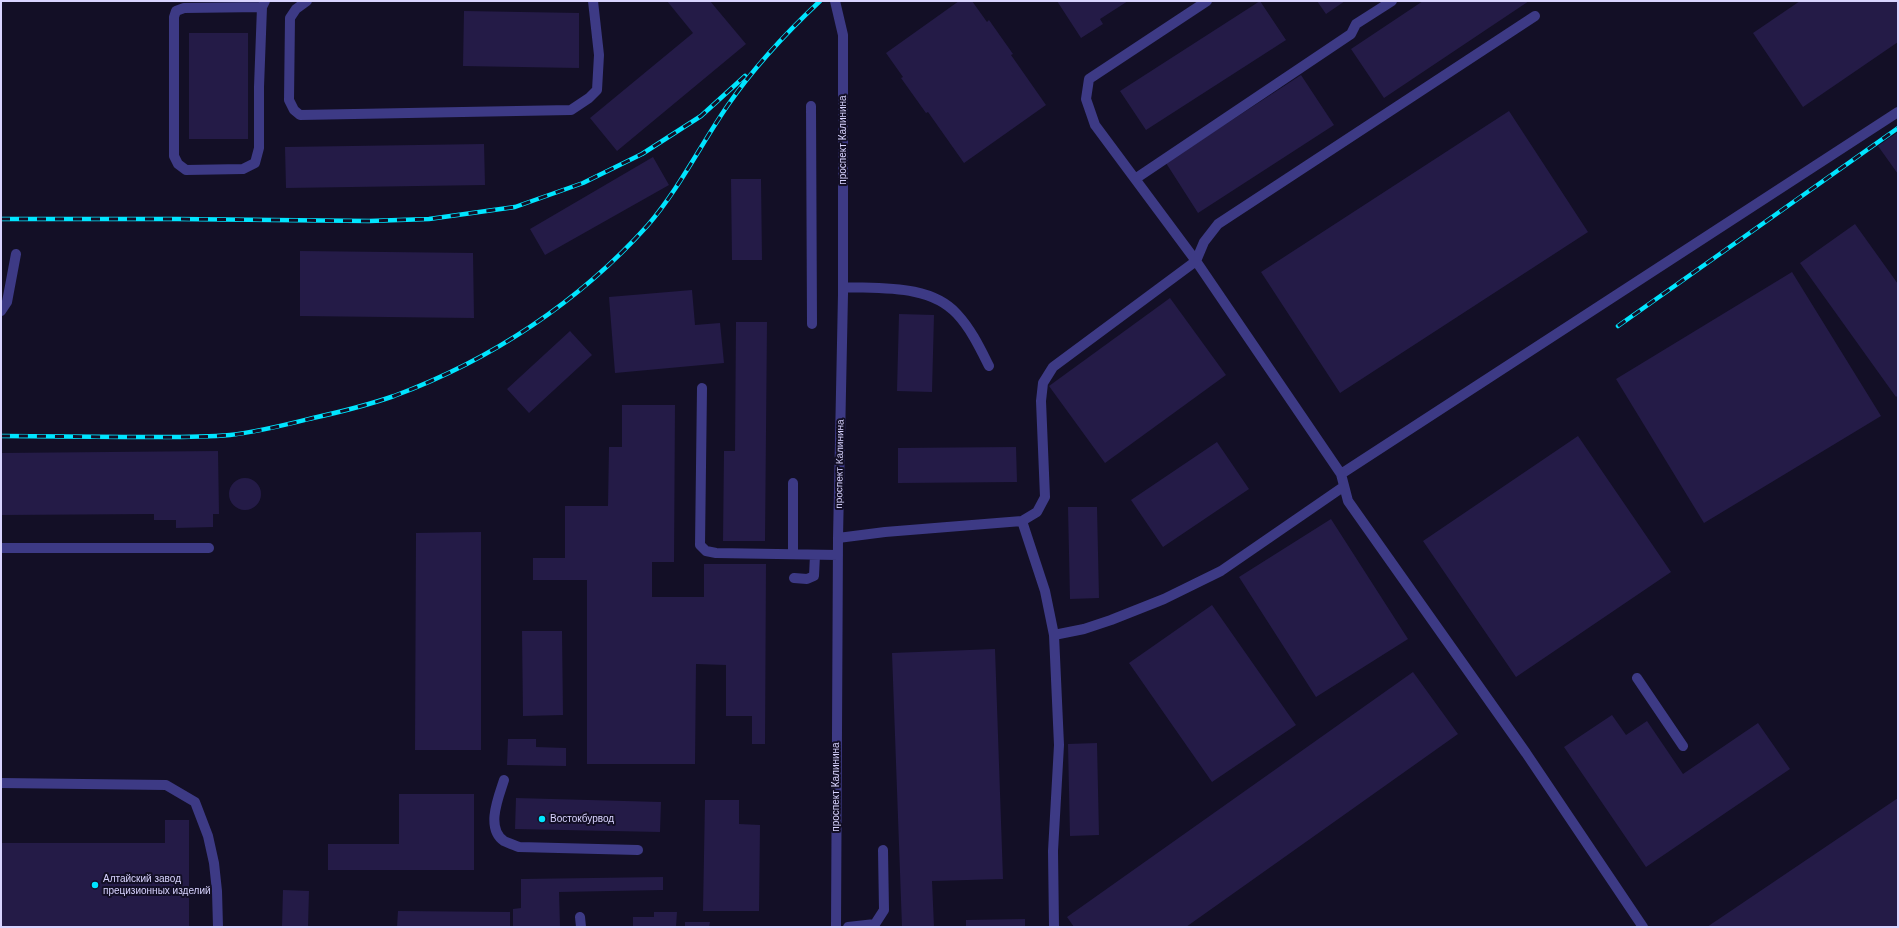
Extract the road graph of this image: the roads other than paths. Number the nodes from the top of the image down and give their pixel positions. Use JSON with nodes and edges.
{"nodes":[{"id":1,"x":307,"y":1,"type":"edge"},
{"id":2,"x":593,"y":1,"type":"edge"},
{"id":3,"x":835,"y":1,"type":"edge"},
{"id":4,"x":1207,"y":1,"type":"edge"},
{"id":5,"x":1392,"y":1,"type":"edge"},
{"id":6,"x":264,"y":4,"type":"edge"},
{"id":7,"x":1535,"y":16,"type":"dead end"},
{"id":8,"x":812,"y":106,"type":"dead end"},
{"id":9,"x":1898,"y":112,"type":"edge"},
{"id":10,"x":1135,"y":179,"type":"junction"},
{"id":11,"x":16,"y":254,"type":"dead end"},
{"id":12,"x":1196,"y":261,"type":"junction"},
{"id":13,"x":843,"y":287,"type":"junction"},
{"id":14,"x":1,"y":311,"type":"edge"},
{"id":15,"x":812,"y":324,"type":"dead end"},
{"id":16,"x":989,"y":366,"type":"dead end"},
{"id":17,"x":702,"y":388,"type":"dead end"},
{"id":18,"x":1341,"y":474,"type":"junction"},
{"id":19,"x":793,"y":483,"type":"dead end"},
{"id":20,"x":1343,"y":487,"type":"junction"},
{"id":21,"x":1022,"y":521,"type":"junction"},
{"id":22,"x":838,"y":538,"type":"junction"},
{"id":23,"x":1,"y":548,"type":"edge"},
{"id":24,"x":209,"y":548,"type":"dead end"},
{"id":25,"x":793,"y":554,"type":"junction"},
{"id":26,"x":815,"y":555,"type":"junction"},
{"id":27,"x":838,"y":555,"type":"junction"},
{"id":28,"x":794,"y":578,"type":"dead end"},
{"id":29,"x":1054,"y":635,"type":"junction"},
{"id":30,"x":1637,"y":678,"type":"dead end"},
{"id":31,"x":1683,"y":746,"type":"dead end"},
{"id":32,"x":504,"y":780,"type":"dead end"},
{"id":33,"x":1,"y":783,"type":"edge"},
{"id":34,"x":638,"y":850,"type":"dead end"},
{"id":35,"x":883,"y":850,"type":"dead end"},
{"id":36,"x":218,"y":927,"type":"edge"},
{"id":37,"x":836,"y":927,"type":"edge"},
{"id":38,"x":848,"y":927,"type":"edge"},
{"id":39,"x":1054,"y":927,"type":"edge"},
{"id":40,"x":1642,"y":927,"type":"edge"}],
"edges":[{"from":1,"to":2,"type":"street"},
{"from":3,"to":13,"type":"street","name":"проспект Калинина"},
{"from":4,"to":10,"type":"street"},
{"from":5,"to":10,"type":"street"},
{"from":6,"to":6,"type":"street"},
{"from":7,"to":12,"type":"street"},
{"from":8,"to":15,"type":"street"},
{"from":9,"to":18,"type":"street"},
{"from":10,"to":12,"type":"street"},
{"from":11,"to":14,"type":"street"},
{"from":12,"to":18,"type":"street"},
{"from":12,"to":21,"type":"street"},
{"from":13,"to":16,"type":"street"},
{"from":13,"to":22,"type":"street","name":"проспект Калинина"},
{"from":17,"to":25,"type":"street"},
{"from":18,"to":20,"type":"street"},
{"from":19,"to":25,"type":"street"},
{"from":20,"to":29,"type":"street"},
{"from":20,"to":40,"type":"street"},
{"from":21,"to":22,"type":"street"},
{"from":21,"to":29,"type":"street"},
{"from":22,"to":27,"type":"street","name":"проспект Калинина"},
{"from":23,"to":24,"type":"street"},
{"from":25,"to":26,"type":"street"},
{"from":26,"to":27,"type":"street"},
{"from":26,"to":28,"type":"street"},
{"from":27,"to":37,"type":"street","name":"проспект Калинина"},
{"from":29,"to":39,"type":"street"},
{"from":30,"to":31,"type":"street"},
{"from":32,"to":34,"type":"street"},
{"from":33,"to":36,"type":"street"},
{"from":35,"to":38,"type":"street"}]}
